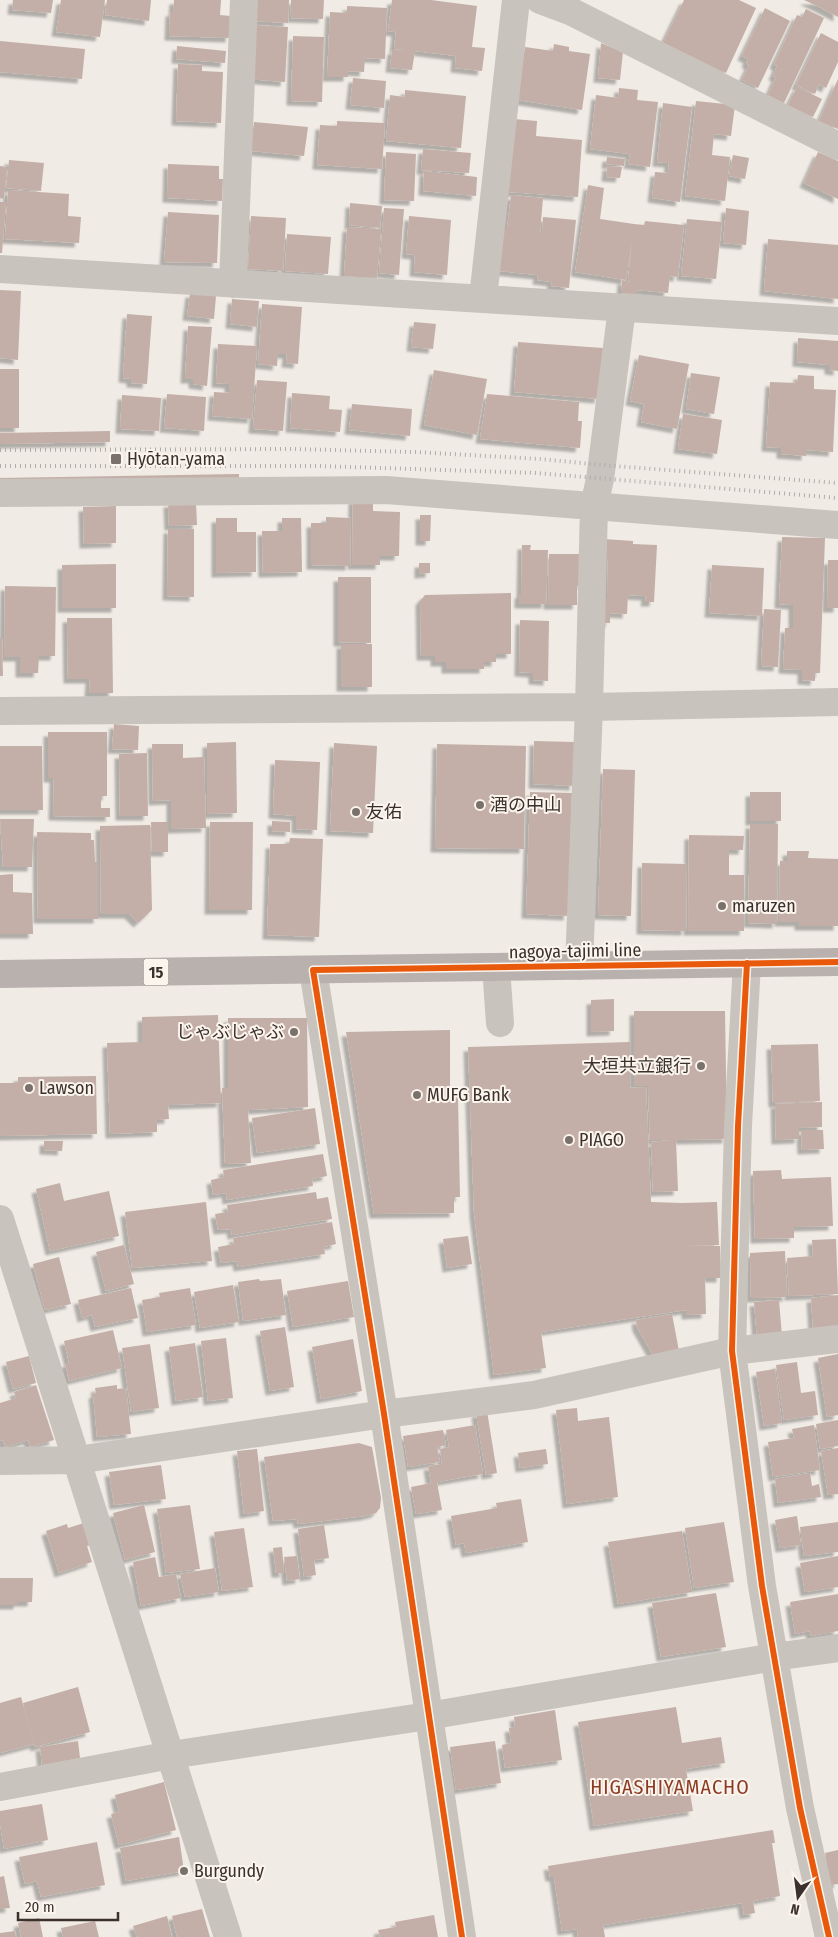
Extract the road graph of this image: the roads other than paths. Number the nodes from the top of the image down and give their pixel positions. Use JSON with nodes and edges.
{"nodes":[{"id":1,"x":244,"y":0,"type":"edge"},
{"id":2,"x":516,"y":0,"type":"edge"},
{"id":3,"x":540,"y":0,"type":"edge"},
{"id":4,"x":838,"y":146,"type":"edge"},
{"id":5,"x":0,"y":270,"type":"edge"},
{"id":6,"x":233,"y":284,"type":"junction"},
{"id":7,"x":483,"y":298,"type":"junction"},
{"id":8,"x":622,"y":308,"type":"junction"},
{"id":9,"x":838,"y":321,"type":"edge"},
{"id":10,"x":0,"y":493,"type":"edge"},
{"id":11,"x":594,"y":506,"type":"junction"},
{"id":12,"x":838,"y":525,"type":"edge"},
{"id":13,"x":838,"y":702,"type":"edge"},
{"id":14,"x":589,"y":707,"type":"junction"},
{"id":15,"x":0,"y":711,"type":"edge"},
{"id":16,"x":838,"y":962,"type":"edge"},
{"id":17,"x":747,"y":963,"type":"junction"},
{"id":18,"x":579,"y":966,"type":"junction"},
{"id":19,"x":496,"y":968,"type":"junction"},
{"id":20,"x":312,"y":970,"type":"junction"},
{"id":21,"x":0,"y":974,"type":"edge"},
{"id":22,"x":500,"y":1023,"type":"dead end"},
{"id":23,"x":0,"y":1219,"type":"edge"},
{"id":24,"x":838,"y":1339,"type":"edge"},
{"id":25,"x":732,"y":1351,"type":"junction"},
{"id":26,"x":384,"y":1414,"type":"junction"},
{"id":27,"x":77,"y":1460,"type":"junction"},
{"id":28,"x":0,"y":1461,"type":"edge"},
{"id":29,"x":838,"y":1648,"type":"edge"},
{"id":30,"x":774,"y":1657,"type":"junction"},
{"id":31,"x":428,"y":1716,"type":"junction"},
{"id":32,"x":171,"y":1755,"type":"junction"},
{"id":33,"x":0,"y":1787,"type":"edge"},
{"id":34,"x":228,"y":1937,"type":"edge"},
{"id":35,"x":462,"y":1937,"type":"edge"},
{"id":36,"x":830,"y":1937,"type":"edge"}],
"edges":[{"from":1,"to":6,"type":"street"},
{"from":2,"to":7,"type":"street"},
{"from":3,"to":4,"type":"street"},
{"from":5,"to":6,"type":"street"},
{"from":6,"to":7,"type":"street"},
{"from":7,"to":8,"type":"street"},
{"from":8,"to":9,"type":"street"},
{"from":8,"to":11,"type":"street"},
{"from":10,"to":11,"type":"street"},
{"from":11,"to":12,"type":"street"},
{"from":11,"to":14,"type":"street"},
{"from":13,"to":14,"type":"street"},
{"from":14,"to":15,"type":"street"},
{"from":14,"to":18,"type":"street"},
{"from":16,"to":17,"type":"main road","name":"nagoya-tajimi line","number":"15"},
{"from":17,"to":18,"type":"main road","name":"nagoya-tajimi line","number":"15"},
{"from":17,"to":25,"type":"street"},
{"from":18,"to":19,"type":"main road","name":"nagoya-tajimi line","number":"15"},
{"from":19,"to":20,"type":"main road","name":"nagoya-tajimi line","number":"15"},
{"from":19,"to":22,"type":"street"},
{"from":20,"to":21,"type":"main road","name":"nagoya-tajimi line","number":"15"},
{"from":20,"to":26,"type":"street"},
{"from":23,"to":27,"type":"street"},
{"from":24,"to":25,"type":"street"},
{"from":25,"to":26,"type":"street"},
{"from":25,"to":30,"type":"street"},
{"from":26,"to":27,"type":"street"},
{"from":26,"to":31,"type":"street"},
{"from":27,"to":28,"type":"street"},
{"from":27,"to":32,"type":"street"},
{"from":29,"to":30,"type":"street"},
{"from":30,"to":31,"type":"street"},
{"from":30,"to":36,"type":"street"},
{"from":31,"to":32,"type":"street"},
{"from":31,"to":35,"type":"street"},
{"from":32,"to":33,"type":"street"},
{"from":32,"to":34,"type":"street"}]}
